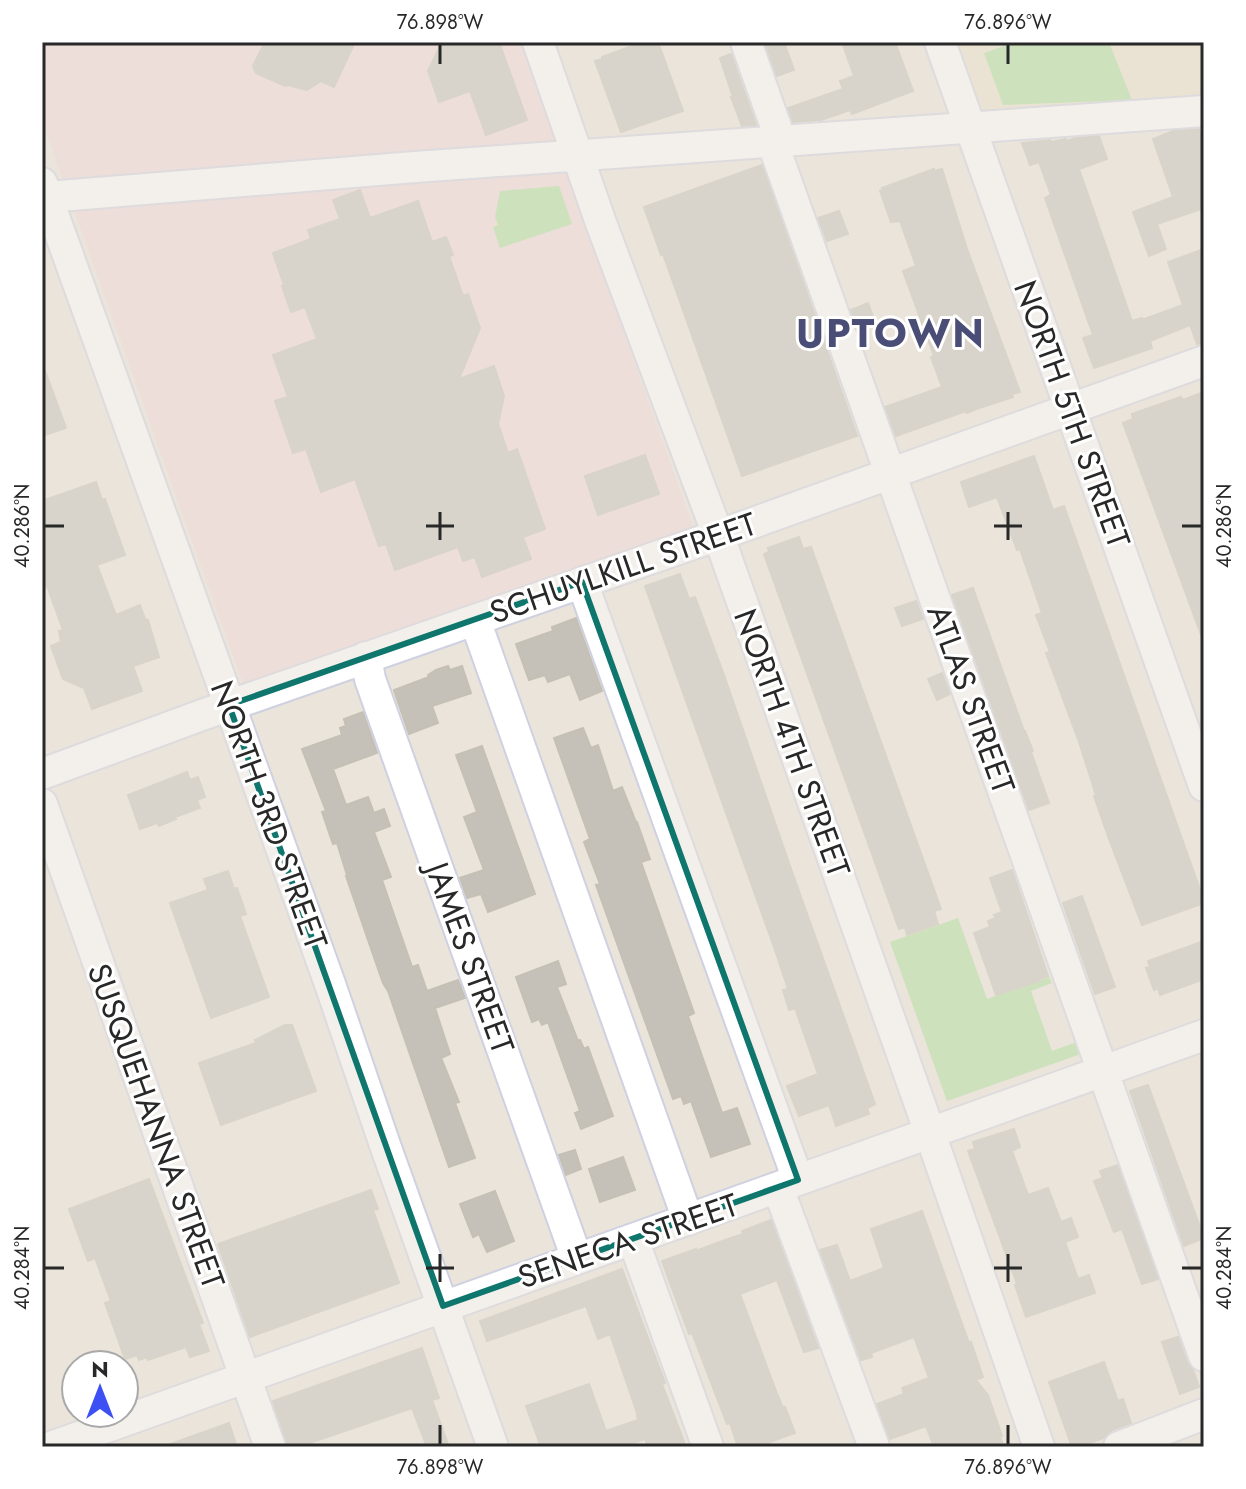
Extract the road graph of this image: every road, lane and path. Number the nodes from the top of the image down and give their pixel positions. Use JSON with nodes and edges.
{"nodes":[{"id":1,"x":538,"y":42,"type":"edge"},
{"id":2,"x":746,"y":42,"type":"edge"},
{"id":3,"x":940,"y":42,"type":"edge"},
{"id":4,"x":1204,"y":111,"type":"edge"},
{"id":5,"x":971,"y":129,"type":"junction"},
{"id":6,"x":777,"y":142,"type":"junction"},
{"id":7,"x":578,"y":156,"type":"junction"},
{"id":8,"x":44,"y":190,"type":"edge"},
{"id":9,"x":1204,"y":361,"type":"edge"},
{"id":10,"x":1071,"y":409,"type":"junction"},
{"id":11,"x":889,"y":473,"type":"junction"},
{"id":12,"x":718,"y":535,"type":"junction"},
{"id":13,"x":582,"y":582,"type":"junction"},
{"id":14,"x":475,"y":620,"type":"junction"},
{"id":15,"x":366,"y":657,"type":"junction"},
{"id":16,"x":229,"y":705,"type":"junction"},
{"id":17,"x":42,"y":774,"type":"edge"},
{"id":18,"x":1204,"y":786,"type":"edge"},
{"id":19,"x":42,"y":804,"type":"edge"},
{"id":20,"x":1204,"y":1035,"type":"edge"},
{"id":21,"x":1104,"y":1070,"type":"junction"},
{"id":22,"x":930,"y":1134,"type":"junction"},
{"id":23,"x":788,"y":1184,"type":"junction"},
{"id":24,"x":688,"y":1220,"type":"junction"},
{"id":25,"x":633,"y":1239,"type":"junction"},
{"id":26,"x":577,"y":1259,"type":"junction"},
{"id":27,"x":443,"y":1306,"type":"junction"},
{"id":28,"x":1204,"y":1356,"type":"edge"},
{"id":29,"x":245,"y":1377,"type":"junction"},
{"id":30,"x":1204,"y":1414,"type":"edge"},
{"id":31,"x":42,"y":1427,"type":"edge"},
{"id":32,"x":50,"y":1447,"type":"edge"},
{"id":33,"x":270,"y":1447,"type":"edge"},
{"id":34,"x":493,"y":1447,"type":"edge"},
{"id":35,"x":708,"y":1447,"type":"edge"},
{"id":36,"x":874,"y":1447,"type":"edge"},
{"id":37,"x":1039,"y":1447,"type":"edge"},
{"id":38,"x":1119,"y":1447,"type":"edge"}],
"edges":[{"from":1,"to":7,"type":"street","name":"NORTH 4TH STREET"},
{"from":2,"to":6,"type":"street","name":"ATLAS STREET"},
{"from":3,"to":5,"type":"street","name":"NORTH 5TH STREET"},
{"from":4,"to":5,"type":"street"},
{"from":5,"to":6,"type":"street"},
{"from":5,"to":10,"type":"street","name":"NORTH 5TH STREET"},
{"from":6,"to":7,"type":"street"},
{"from":6,"to":11,"type":"street","name":"ATLAS STREET"},
{"from":7,"to":8,"type":"street"},
{"from":7,"to":12,"type":"street","name":"NORTH 4TH STREET"},
{"from":8,"to":16,"type":"street","name":"NORTH 3RD STREET"},
{"from":9,"to":10,"type":"street","name":"SCHUYLKILL STREET"},
{"from":10,"to":11,"type":"street","name":"SCHUYLKILL STREET"},
{"from":10,"to":18,"type":"street","name":"NORTH 5TH STREET"},
{"from":11,"to":12,"type":"street","name":"SCHUYLKILL STREET"},
{"from":11,"to":21,"type":"street","name":"ATLAS STREET"},
{"from":12,"to":13,"type":"street","name":"SCHUYLKILL STREET"},
{"from":12,"to":22,"type":"street","name":"NORTH 4TH STREET"},
{"from":13,"to":14,"type":"street","name":"SCHUYLKILL STREET"},
{"from":13,"to":23,"type":"street"},
{"from":14,"to":15,"type":"street","name":"SCHUYLKILL STREET"},
{"from":14,"to":24,"type":"street"},
{"from":15,"to":16,"type":"street","name":"SCHUYLKILL STREET"},
{"from":15,"to":26,"type":"street","name":"JAMES STREET"},
{"from":16,"to":17,"type":"street","name":"SCHUYLKILL STREET"},
{"from":16,"to":27,"type":"street","name":"NORTH 3RD STREET"},
{"from":19,"to":29,"type":"street","name":"SUSQUEHANNA STREET"},
{"from":20,"to":21,"type":"street","name":"SENECA STREET"},
{"from":21,"to":22,"type":"street","name":"SENECA STREET"},
{"from":21,"to":28,"type":"street","name":"ATLAS STREET"},
{"from":22,"to":23,"type":"street","name":"SENECA STREET"},
{"from":22,"to":37,"type":"street","name":"NORTH 4TH STREET"},
{"from":23,"to":24,"type":"street","name":"SENECA STREET"},
{"from":23,"to":36,"type":"street"},
{"from":24,"to":25,"type":"street","name":"SENECA STREET"},
{"from":25,"to":26,"type":"street","name":"SENECA STREET"},
{"from":25,"to":35,"type":"street"},
{"from":26,"to":27,"type":"street","name":"SENECA STREET"},
{"from":27,"to":29,"type":"street","name":"SENECA STREET"},
{"from":27,"to":34,"type":"street","name":"NORTH 3RD STREET"},
{"from":29,"to":32,"type":"street","name":"SENECA STREET"},
{"from":29,"to":33,"type":"street","name":"SUSQUEHANNA STREET"},
{"from":30,"to":38,"type":"street"},
{"from":31,"to":32,"type":"street"}]}
